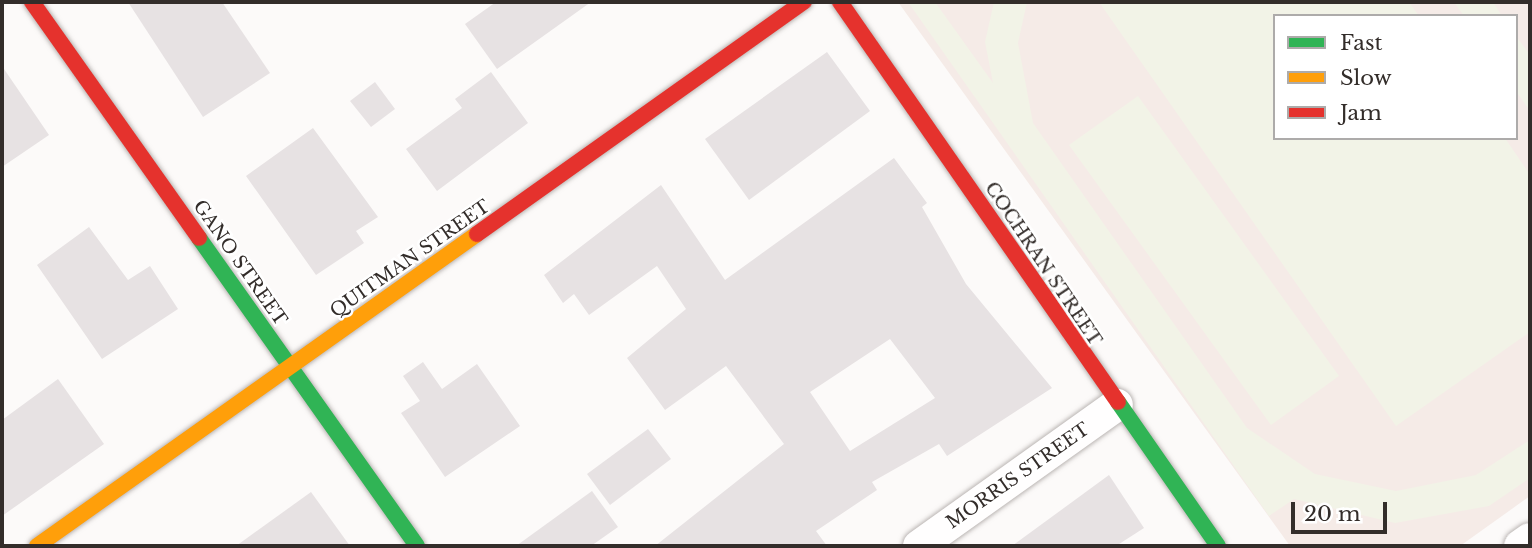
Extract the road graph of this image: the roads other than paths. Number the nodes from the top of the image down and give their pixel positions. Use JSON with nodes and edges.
{"nodes":[{"id":1,"x":32,"y":2,"type":"edge"},
{"id":2,"x":804,"y":2,"type":"edge"},
{"id":3,"x":840,"y":2,"type":"edge"},
{"id":4,"x":290,"y":368,"type":"junction"},
{"id":5,"x":1117,"y":405,"type":"junction"},
{"id":6,"x":1530,"y":539,"type":"edge"},
{"id":7,"x":37,"y":546,"type":"edge"},
{"id":8,"x":417,"y":546,"type":"edge"},
{"id":9,"x":919,"y":546,"type":"edge"},
{"id":10,"x":1218,"y":546,"type":"edge"},
{"id":11,"x":1520,"y":546,"type":"edge"}],
"edges":[{"from":1,"to":4,"type":"street","name":"GANO STREET"},
{"from":2,"to":4,"type":"street","name":"QUITMAN STREET"},
{"from":3,"to":5,"type":"street","name":"COCHRAN STREET"},
{"from":4,"to":7,"type":"street","name":"QUITMAN STREET"},
{"from":4,"to":8,"type":"street","name":"GANO STREET"},
{"from":5,"to":9,"type":"street","name":"MORRIS STREET"},
{"from":5,"to":10,"type":"street","name":"COCHRAN STREET"},
{"from":6,"to":11,"type":"street"}]}
